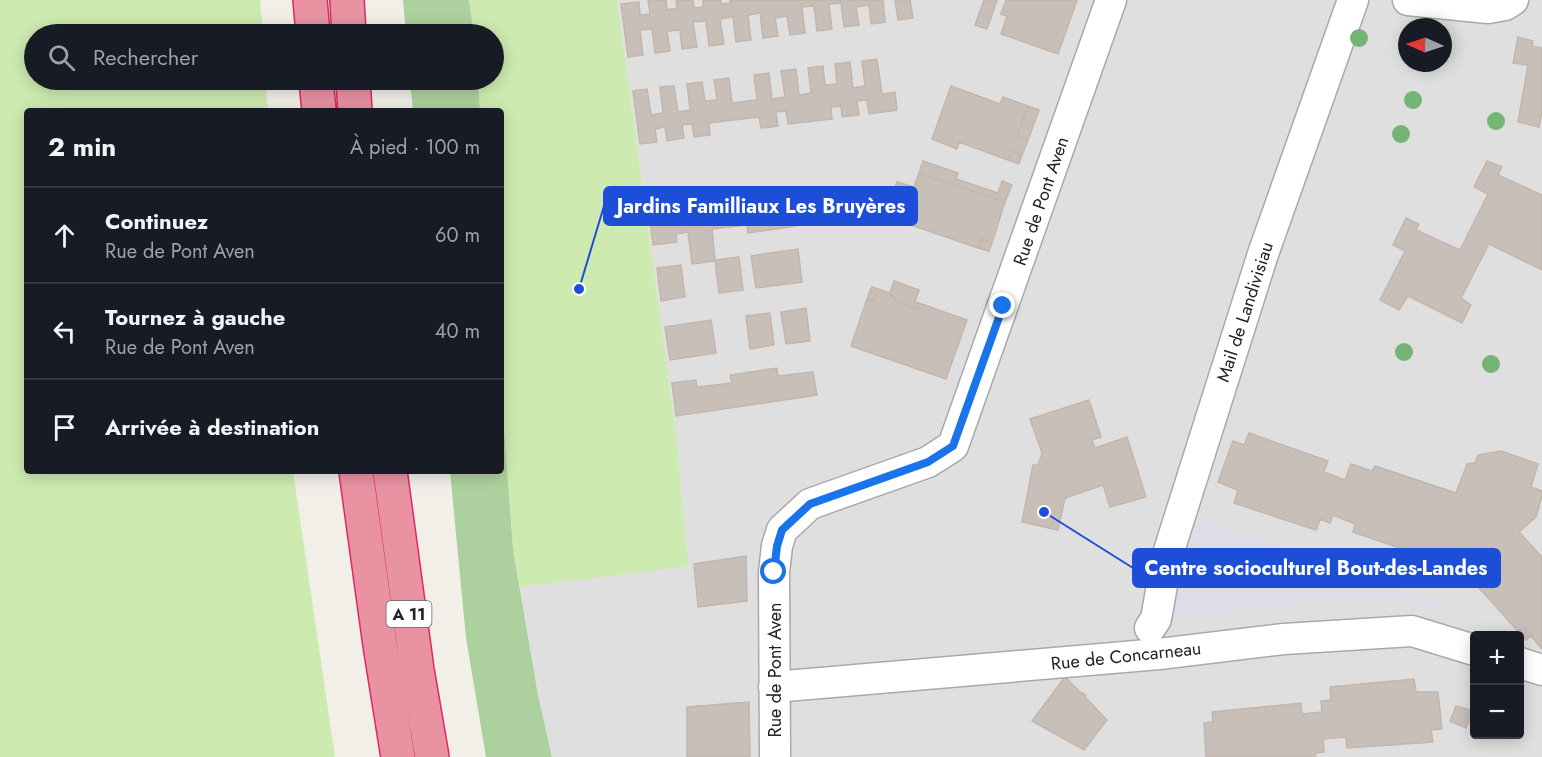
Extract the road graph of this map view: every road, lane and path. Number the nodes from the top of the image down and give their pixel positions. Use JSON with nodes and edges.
{"nodes":[{"id":1,"x":310,"y":0,"type":"edge"},
{"id":2,"x":347,"y":0,"type":"edge"},
{"id":3,"x":1111,"y":0,"type":"edge"},
{"id":4,"x":1353,"y":0,"type":"edge"},
{"id":5,"x":1408,"y":0,"type":"edge"},
{"id":6,"x":1413,"y":0,"type":"edge"},
{"id":7,"x":1513,"y":0,"type":"edge"},
{"id":8,"x":312,"y":24,"type":"edge"},
{"id":9,"x":348,"y":24,"type":"edge"},
{"id":10,"x":317,"y":90,"type":"edge"},
{"id":11,"x":354,"y":90,"type":"edge"},
{"id":12,"x":319,"y":108,"type":"edge"},
{"id":13,"x":355,"y":108,"type":"edge"},
{"id":14,"x":356,"y":474,"type":"edge"},
{"id":15,"x":390,"y":474,"type":"edge"},
{"id":16,"x":1150,"y":628,"type":"dead end"},
{"id":17,"x":1470,"y":649,"type":"edge"},
{"id":18,"x":1524,"y":664,"type":"edge"},
{"id":19,"x":1542,"y":670,"type":"edge"},
{"id":20,"x":774,"y":687,"type":"junction"},
{"id":21,"x":398,"y":757,"type":"edge"},
{"id":22,"x":432,"y":757,"type":"edge"},
{"id":23,"x":775,"y":757,"type":"edge"}],
"edges":[{"from":1,"to":8,"type":"highway"},
{"from":2,"to":9,"type":"highway"},
{"from":3,"to":20,"type":"street","name":"Rue de Pont Aven"},
{"from":4,"to":16,"type":"street","name":"Mail de Landivisiau"},
{"from":5,"to":6,"type":"street"},
{"from":6,"to":7,"type":"street"},
{"from":10,"to":12,"type":"highway"},
{"from":11,"to":13,"type":"highway"},
{"from":14,"to":21,"type":"highway","number":"A 11"},
{"from":15,"to":22,"type":"highway","number":"A 11"},
{"from":17,"to":20,"type":"street","name":"Rue de Concarneau"},
{"from":18,"to":19,"type":"street"},
{"from":20,"to":23,"type":"street","name":"Rue de Pont Aven"}]}
